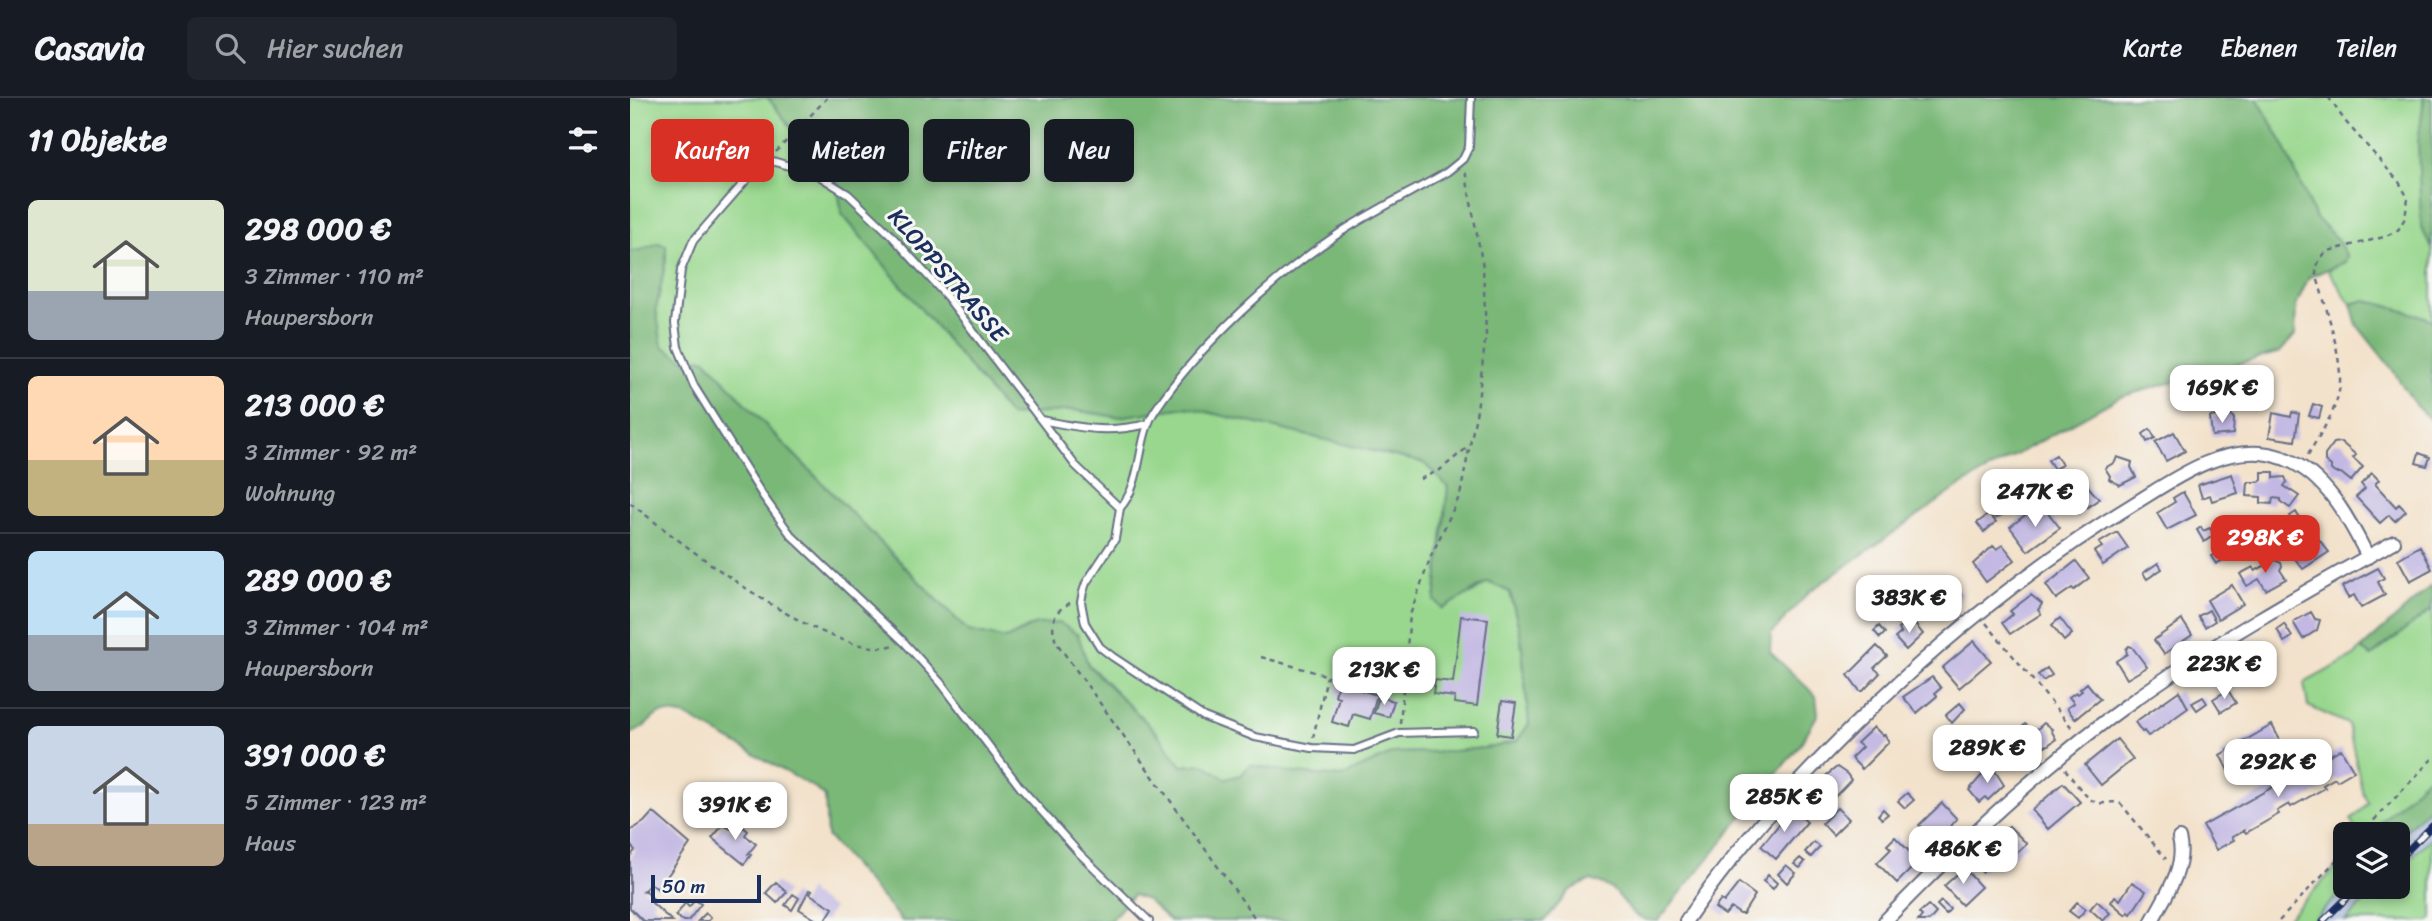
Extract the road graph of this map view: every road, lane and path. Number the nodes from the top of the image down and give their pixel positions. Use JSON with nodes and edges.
{"nodes":[{"id":1,"x":827,"y":98,"type":"edge"},
{"id":2,"x":1471,"y":98,"type":"edge"},
{"id":3,"x":2329,"y":98,"type":"edge"},
{"id":4,"x":774,"y":155,"type":"edge"},
{"id":5,"x":1463,"y":159,"type":"junction"},
{"id":6,"x":774,"y":161,"type":"edge"},
{"id":7,"x":744,"y":182,"type":"edge"},
{"id":8,"x":1041,"y":420,"type":"junction"},
{"id":9,"x":1149,"y":424,"type":"junction"},
{"id":10,"x":1470,"y":445,"type":"junction"},
{"id":11,"x":2301,"y":467,"type":"junction"},
{"id":12,"x":1420,"y":479,"type":"dead end"},
{"id":13,"x":630,"y":503,"type":"edge"},
{"id":14,"x":1120,"y":508,"type":"junction"},
{"id":15,"x":2394,"y":542,"type":"dead end"},
{"id":16,"x":2368,"y":557,"type":"junction"},
{"id":17,"x":1081,"y":602,"type":"junction"},
{"id":18,"x":1978,"y":613,"type":"junction"},
{"id":19,"x":904,"y":642,"type":"junction"},
{"id":20,"x":1261,"y":657,"type":"dead end"},
{"id":21,"x":1327,"y":676,"type":"junction"},
{"id":22,"x":1374,"y":689,"type":"dead end"},
{"id":23,"x":1474,"y":731,"type":"dead end"},
{"id":24,"x":1399,"y":733,"type":"junction"},
{"id":25,"x":2082,"y":740,"type":"junction"},
{"id":26,"x":1312,"y":748,"type":"junction"},
{"id":27,"x":2432,"y":759,"type":"edge"},
{"id":28,"x":2058,"y":761,"type":"junction"},
{"id":29,"x":2372,"y":822,"type":"edge"},
{"id":30,"x":2179,"y":838,"type":"dead end"},
{"id":31,"x":2333,"y":864,"type":"edge"},
{"id":32,"x":2177,"y":872,"type":"junction"},
{"id":33,"x":1149,"y":921,"type":"edge"},
{"id":34,"x":1257,"y":921,"type":"edge"},
{"id":35,"x":1686,"y":921,"type":"edge"},
{"id":36,"x":1885,"y":921,"type":"edge"},
{"id":37,"x":2152,"y":921,"type":"edge"},
{"id":38,"x":2279,"y":921,"type":"edge"}],
"edges":[{"from":1,"to":4,"type":"path"},
{"from":2,"to":5,"type":"lane"},
{"from":3,"to":11,"type":"path"},
{"from":5,"to":9,"type":"lane"},
{"from":5,"to":10,"type":"path"},
{"from":6,"to":8,"type":"lane","name":"KLOPPSTRASSE"},
{"from":7,"to":19,"type":"lane"},
{"from":8,"to":9,"type":"lane"},
{"from":8,"to":14,"type":"lane","name":"KLOPPSTRASSE"},
{"from":9,"to":14,"type":"lane"},
{"from":10,"to":12,"type":"path"},
{"from":10,"to":24,"type":"path"},
{"from":11,"to":16,"type":"street"},
{"from":11,"to":18,"type":"street"},
{"from":13,"to":19,"type":"path"},
{"from":14,"to":17,"type":"lane"},
{"from":15,"to":16,"type":"street"},
{"from":16,"to":25,"type":"street"},
{"from":17,"to":26,"type":"lane"},
{"from":17,"to":34,"type":"path"},
{"from":18,"to":25,"type":"path"},
{"from":18,"to":35,"type":"street"},
{"from":19,"to":33,"type":"lane"},
{"from":20,"to":21,"type":"path"},
{"from":21,"to":22,"type":"path"},
{"from":21,"to":26,"type":"path"},
{"from":23,"to":24,"type":"lane"},
{"from":24,"to":26,"type":"lane"},
{"from":25,"to":28,"type":"street"},
{"from":27,"to":29,"type":"path"},
{"from":28,"to":32,"type":"path"},
{"from":28,"to":36,"type":"street"},
{"from":30,"to":32,"type":"street"},
{"from":31,"to":38,"type":"path"},
{"from":32,"to":37,"type":"street"}]}
